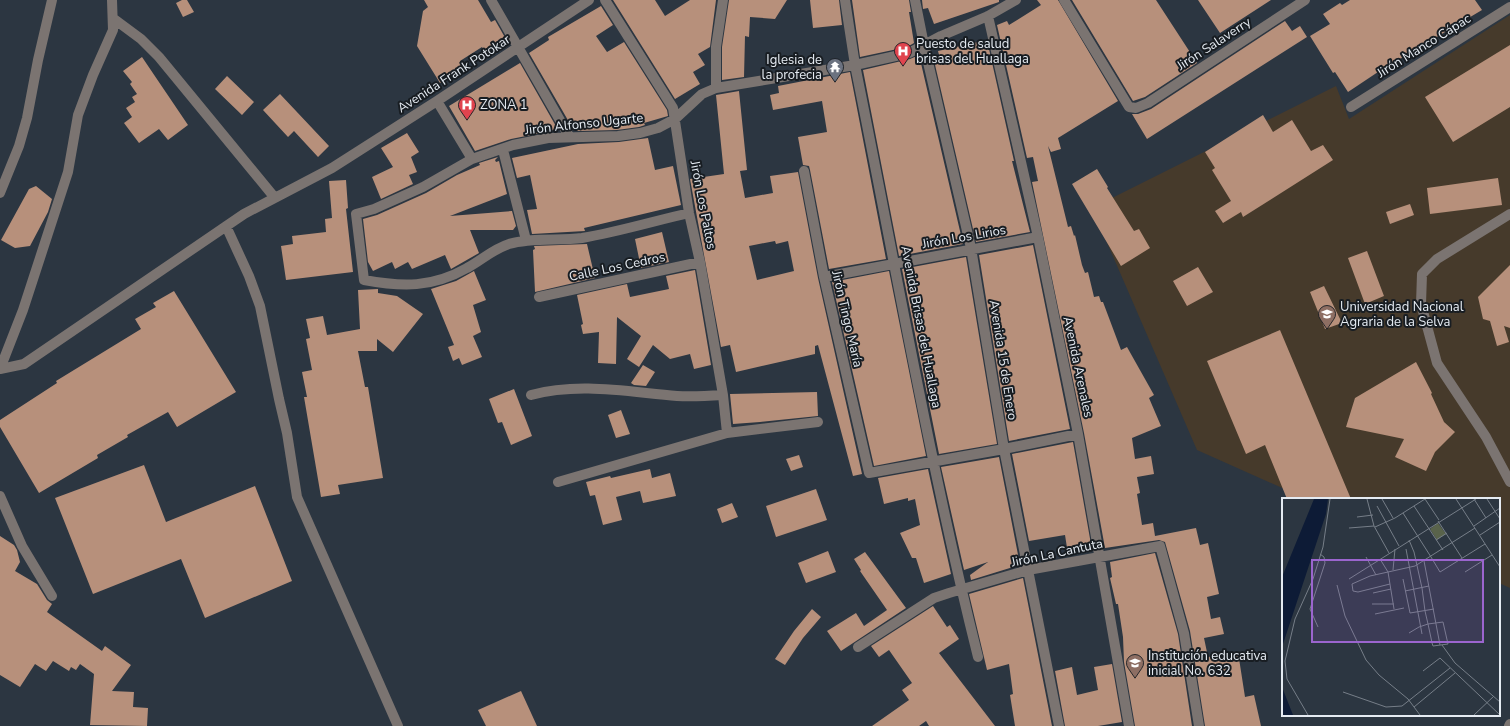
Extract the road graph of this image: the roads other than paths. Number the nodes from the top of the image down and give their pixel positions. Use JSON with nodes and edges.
{"nodes":[{"id":1,"x":52,"y":0,"type":"edge"},
{"id":2,"x":112,"y":0,"type":"edge"},
{"id":3,"x":491,"y":0,"type":"edge"},
{"id":4,"x":589,"y":0,"type":"edge"},
{"id":5,"x":605,"y":0,"type":"edge"},
{"id":6,"x":723,"y":0,"type":"edge"},
{"id":7,"x":845,"y":0,"type":"edge"},
{"id":8,"x":916,"y":0,"type":"edge"},
{"id":9,"x":1016,"y":0,"type":"edge"},
{"id":10,"x":1064,"y":0,"type":"edge"},
{"id":11,"x":1305,"y":0,"type":"edge"},
{"id":12,"x":1510,"y":7,"type":"edge"},
{"id":13,"x":988,"y":16,"type":"junction"},
{"id":14,"x":114,"y":19,"type":"junction"},
{"id":15,"x":924,"y":45,"type":"junction"},
{"id":16,"x":517,"y":48,"type":"junction"},
{"id":17,"x":855,"y":65,"type":"junction"},
{"id":18,"x":716,"y":88,"type":"junction"},
{"id":19,"x":437,"y":101,"type":"junction"},
{"id":20,"x":1351,"y":107,"type":"dead end"},
{"id":21,"x":675,"y":119,"type":"junction"},
{"id":22,"x":569,"y":136,"type":"junction"},
{"id":23,"x":503,"y":150,"type":"junction"},
{"id":24,"x":472,"y":159,"type":"junction"},
{"id":25,"x":804,"y":171,"type":"dead end"},
{"id":26,"x":0,"y":193,"type":"edge"},
{"id":27,"x":275,"y":198,"type":"junction"},
{"id":28,"x":689,"y":213,"type":"junction"},
{"id":29,"x":1510,"y":214,"type":"edge"},
{"id":30,"x":226,"y":226,"type":"junction"},
{"id":31,"x":1038,"y":237,"type":"junction"},
{"id":32,"x":526,"y":240,"type":"junction"},
{"id":33,"x":971,"y":248,"type":"junction"},
{"id":34,"x":700,"y":262,"type":"junction"},
{"id":35,"x":895,"y":263,"type":"junction"},
{"id":36,"x":824,"y":277,"type":"junction"},
{"id":37,"x":539,"y":297,"type":"dead end"},
{"id":38,"x":0,"y":369,"type":"edge"},
{"id":39,"x":531,"y":395,"type":"dead end"},
{"id":40,"x":723,"y":395,"type":"junction"},
{"id":41,"x":818,"y":422,"type":"dead end"},
{"id":42,"x":727,"y":433,"type":"junction"},
{"id":43,"x":1078,"y":434,"type":"junction"},
{"id":44,"x":1004,"y":449,"type":"junction"},
{"id":45,"x":934,"y":461,"type":"junction"},
{"id":46,"x":558,"y":482,"type":"dead end"},
{"id":47,"x":1510,"y":482,"type":"edge"},
{"id":48,"x":0,"y":496,"type":"edge"},
{"id":49,"x":1099,"y":557,"type":"junction"},
{"id":50,"x":1028,"y":570,"type":"junction"},
{"id":51,"x":961,"y":590,"type":"junction"},
{"id":52,"x":52,"y":596,"type":"dead end"},
{"id":53,"x":858,"y":648,"type":"dead end"},
{"id":54,"x":978,"y":657,"type":"dead end"},
{"id":55,"x":398,"y":726,"type":"edge"},
{"id":56,"x":1059,"y":726,"type":"edge"},
{"id":57,"x":1129,"y":726,"type":"edge"},
{"id":58,"x":1200,"y":726,"type":"edge"}],
"edges":[{"from":1,"to":26,"type":"street"},
{"from":2,"to":14,"type":"street"},
{"from":3,"to":16,"type":"street"},
{"from":4,"to":16,"type":"street","name":"Avenida Frank Potokar"},
{"from":5,"to":21,"type":"street","name":"Jirón Los Paltos"},
{"from":6,"to":18,"type":"street"},
{"from":7,"to":17,"type":"street","name":"Avenida Brisas del Huallaga"},
{"from":8,"to":15,"type":"street","name":"Avenida 15 de Enero"},
{"from":9,"to":13,"type":"street","name":"Jirón Alfonso Ugarte"},
{"from":10,"to":11,"type":"street","name":"Jirón Salaverry"},
{"from":12,"to":20,"type":"street","name":"Jirón Manco Cápac"},
{"from":13,"to":15,"type":"street","name":"Jirón Alfonso Ugarte"},
{"from":13,"to":31,"type":"street","name":"Avenida Arenales"},
{"from":14,"to":27,"type":"street"},
{"from":14,"to":38,"type":"street"},
{"from":15,"to":17,"type":"street","name":"Jirón Alfonso Ugarte"},
{"from":15,"to":33,"type":"street","name":"Avenida 15 de Enero"},
{"from":16,"to":19,"type":"street","name":"Avenida Frank Potokar"},
{"from":16,"to":22,"type":"street"},
{"from":17,"to":18,"type":"street","name":"Jirón Alfonso Ugarte"},
{"from":17,"to":35,"type":"street","name":"Avenida Brisas del Huallaga"},
{"from":18,"to":21,"type":"street","name":"Jirón Alfonso Ugarte"},
{"from":19,"to":24,"type":"street"},
{"from":19,"to":27,"type":"street","name":"Avenida Frank Potokar"},
{"from":21,"to":22,"type":"street","name":"Jirón Alfonso Ugarte"},
{"from":21,"to":28,"type":"street","name":"Jirón Los Paltos"},
{"from":22,"to":23,"type":"street","name":"Jirón Alfonso Ugarte"},
{"from":23,"to":24,"type":"street","name":"Jirón Alfonso Ugarte"},
{"from":23,"to":32,"type":"street"},
{"from":24,"to":32,"type":"street","name":"Jirón Alfonso Ugarte"},
{"from":25,"to":36,"type":"street","name":"Jirón Tingo María"},
{"from":27,"to":30,"type":"street","name":"Avenida Frank Potokar"},
{"from":28,"to":32,"type":"street"},
{"from":28,"to":34,"type":"street","name":"Jirón Los Paltos"},
{"from":29,"to":47,"type":"street"},
{"from":30,"to":38,"type":"street","name":"Avenida Frank Potokar"},
{"from":30,"to":55,"type":"street"},
{"from":31,"to":33,"type":"street","name":"Jirón Los Lirios"},
{"from":31,"to":43,"type":"street","name":"Avenida Arenales"},
{"from":33,"to":35,"type":"street","name":"Jirón Los Lirios"},
{"from":33,"to":44,"type":"street","name":"Avenida 15 de Enero"},
{"from":34,"to":37,"type":"street","name":"Calle Los Cedros"},
{"from":34,"to":40,"type":"street","name":"Jirón Los Paltos"},
{"from":35,"to":36,"type":"street","name":"Jirón Los Lirios"},
{"from":35,"to":45,"type":"street","name":"Avenida Brisas del Huallaga"},
{"from":36,"to":45,"type":"street","name":"Jirón Tingo María"},
{"from":39,"to":40,"type":"street"},
{"from":40,"to":42,"type":"street","name":"Jirón Los Paltos"},
{"from":41,"to":42,"type":"street"},
{"from":42,"to":46,"type":"street"},
{"from":43,"to":44,"type":"street"},
{"from":43,"to":49,"type":"street","name":"Avenida Arenales"},
{"from":44,"to":45,"type":"street"},
{"from":44,"to":50,"type":"street","name":"Avenida 15 de Enero"},
{"from":45,"to":51,"type":"street","name":"Avenida Brisas del Huallaga"},
{"from":48,"to":52,"type":"street"},
{"from":49,"to":50,"type":"street","name":"Jirón La Cantuta"},
{"from":49,"to":57,"type":"street","name":"Avenida Arenales"},
{"from":49,"to":58,"type":"street","name":"Jirón La Cantuta"},
{"from":50,"to":51,"type":"street","name":"Jirón La Cantuta"},
{"from":50,"to":56,"type":"street","name":"Avenida 15 de Enero"},
{"from":51,"to":53,"type":"street","name":"Jirón La Cantuta"},
{"from":51,"to":54,"type":"street","name":"Avenida Brisas del Huallaga"}]}
